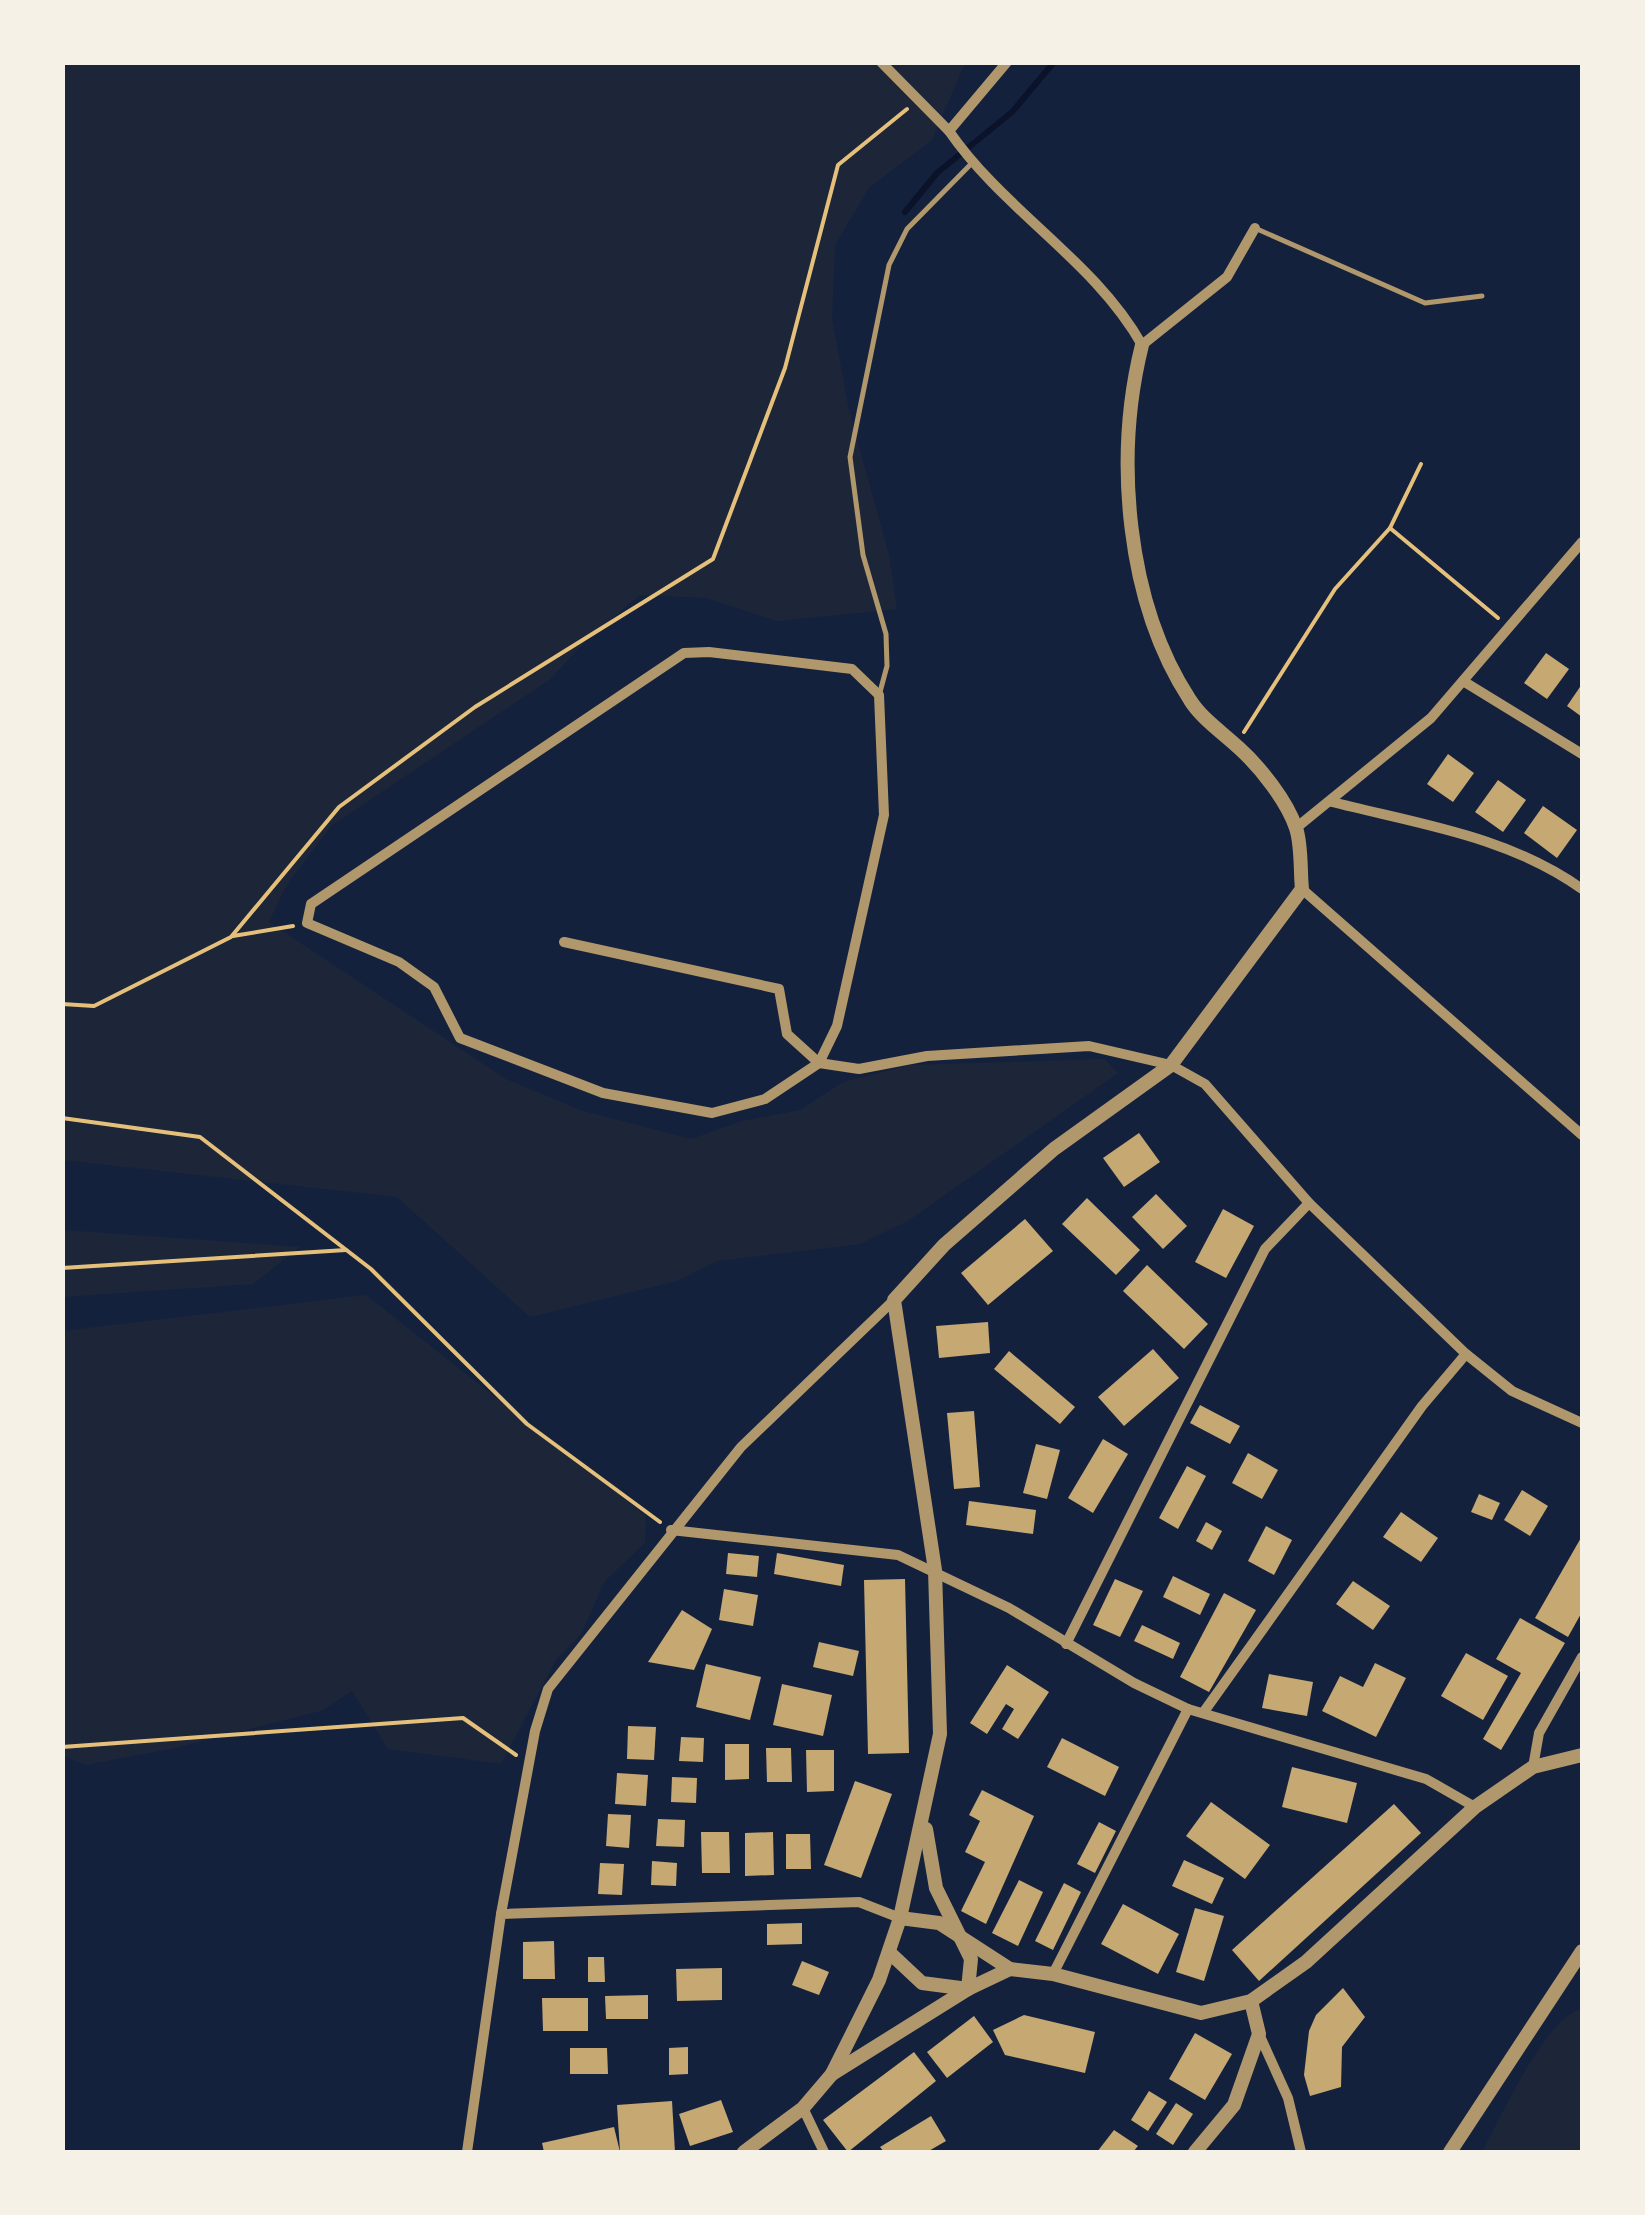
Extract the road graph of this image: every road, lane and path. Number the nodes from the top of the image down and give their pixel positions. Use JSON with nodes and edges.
{"nodes":[{"id":1,"x":881,"y":62,"type":"edge"},
{"id":2,"x":1007,"y":62,"type":"edge"},
{"id":3,"x":918,"y":100,"type":"junction"},
{"id":4,"x":952,"y":136,"type":"junction"},
{"id":5,"x":969,"y":160,"type":"junction"},
{"id":6,"x":1254,"y":228,"type":"joint"},
{"id":7,"x":1482,"y":296,"type":"dead end"},
{"id":8,"x":1142,"y":345,"type":"junction"},
{"id":9,"x":1421,"y":464,"type":"dead end"},
{"id":10,"x":1390,"y":528,"type":"junction"},
{"id":11,"x":1582,"y":542,"type":"edge"},
{"id":12,"x":1510,"y":628,"type":"junction"},
{"id":13,"x":1464,"y":681,"type":"junction"},
{"id":14,"x":879,"y":695,"type":"junction"},
{"id":15,"x":1236,"y":745,"type":"junction"},
{"id":16,"x":1582,"y":754,"type":"edge"},
{"id":17,"x":1332,"y":802,"type":"junction"},
{"id":18,"x":1296,"y":828,"type":"junction"},
{"id":19,"x":1302,"y":889,"type":"junction"},
{"id":20,"x":1582,"y":889,"type":"edge"},
{"id":21,"x":307,"y":923,"type":"junction"},
{"id":22,"x":231,"y":937,"type":"junction"},
{"id":23,"x":564,"y":942,"type":"dead end"},
{"id":24,"x":62,"y":1004,"type":"edge"},
{"id":25,"x":819,"y":1063,"type":"junction"},
{"id":26,"x":1171,"y":1065,"type":"junction"},
{"id":27,"x":62,"y":1118,"type":"edge"},
{"id":28,"x":1582,"y":1135,"type":"edge"},
{"id":29,"x":1309,"y":1203,"type":"junction"},
{"id":30,"x":346,"y":1250,"type":"junction"},
{"id":31,"x":62,"y":1268,"type":"edge"},
{"id":32,"x":894,"y":1300,"type":"junction"},
{"id":33,"x":1466,"y":1354,"type":"junction"},
{"id":34,"x":1582,"y":1423,"type":"edge"},
{"id":35,"x":671,"y":1530,"type":"junction"},
{"id":36,"x":934,"y":1570,"type":"junction"},
{"id":37,"x":1066,"y":1644,"type":"junction"},
{"id":38,"x":1582,"y":1656,"type":"edge"},
{"id":39,"x":1188,"y":1710,"type":"junction"},
{"id":40,"x":1203,"y":1713,"type":"junction"},
{"id":41,"x":62,"y":1747,"type":"edge"},
{"id":42,"x":1582,"y":1756,"type":"edge"},
{"id":43,"x":529,"y":1764,"type":"junction"},
{"id":44,"x":1533,"y":1766,"type":"junction"},
{"id":45,"x":1475,"y":1807,"type":"junction"},
{"id":46,"x":924,"y":1820,"type":"junction"},
{"id":47,"x":500,"y":1914,"type":"junction"},
{"id":48,"x":900,"y":1918,"type":"junction"},
{"id":49,"x":958,"y":1936,"type":"junction"},
{"id":50,"x":1582,"y":1951,"type":"edge"},
{"id":51,"x":890,"y":1953,"type":"junction"},
{"id":52,"x":1010,"y":1969,"type":"junction"},
{"id":53,"x":1052,"y":1974,"type":"junction"},
{"id":54,"x":968,"y":1988,"type":"junction"},
{"id":55,"x":1250,"y":2001,"type":"junction"},
{"id":56,"x":1259,"y":2034,"type":"junction"},
{"id":57,"x":832,"y":2074,"type":"junction"},
{"id":58,"x":803,"y":2108,"type":"junction"},
{"id":59,"x":467,"y":2152,"type":"edge"},
{"id":60,"x":744,"y":2152,"type":"edge"},
{"id":61,"x":824,"y":2152,"type":"edge"},
{"id":62,"x":1195,"y":2152,"type":"edge"},
{"id":63,"x":1301,"y":2152,"type":"edge"},
{"id":64,"x":1450,"y":2152,"type":"edge"}],
"edges":[{"from":1,"to":3,"type":"street"},
{"from":2,"to":4,"type":"street"},
{"from":3,"to":4,"type":"street"},
{"from":3,"to":22,"type":"path"},
{"from":4,"to":5,"type":"street"},
{"from":5,"to":8,"type":"street"},
{"from":5,"to":14,"type":"lane"},
{"from":6,"to":7,"type":"lane"},
{"from":6,"to":8,"type":"street"},
{"from":8,"to":15,"type":"street"},
{"from":9,"to":10,"type":"path"},
{"from":10,"to":12,"type":"path"},
{"from":10,"to":15,"type":"path"},
{"from":11,"to":12,"type":"street"},
{"from":12,"to":13,"type":"street"},
{"from":13,"to":16,"type":"street"},
{"from":13,"to":17,"type":"street"},
{"from":14,"to":21,"type":"street"},
{"from":14,"to":25,"type":"street"},
{"from":15,"to":18,"type":"street"},
{"from":17,"to":18,"type":"street"},
{"from":17,"to":20,"type":"street"},
{"from":18,"to":19,"type":"street"},
{"from":19,"to":26,"type":"street"},
{"from":19,"to":28,"type":"street"},
{"from":21,"to":22,"type":"path"},
{"from":21,"to":25,"type":"street"},
{"from":22,"to":24,"type":"path"},
{"from":23,"to":25,"type":"street"},
{"from":25,"to":26,"type":"street"},
{"from":26,"to":29,"type":"street"},
{"from":26,"to":32,"type":"street"},
{"from":27,"to":30,"type":"path"},
{"from":29,"to":33,"type":"street"},
{"from":29,"to":37,"type":"street"},
{"from":30,"to":31,"type":"path"},
{"from":30,"to":35,"type":"path"},
{"from":32,"to":35,"type":"street"},
{"from":32,"to":36,"type":"street"},
{"from":33,"to":34,"type":"street"},
{"from":33,"to":40,"type":"street"},
{"from":35,"to":36,"type":"street"},
{"from":35,"to":43,"type":"street"},
{"from":36,"to":37,"type":"street"},
{"from":36,"to":46,"type":"street"},
{"from":37,"to":39,"type":"street"},
{"from":38,"to":44,"type":"street"},
{"from":39,"to":40,"type":"street"},
{"from":39,"to":53,"type":"street"},
{"from":40,"to":45,"type":"street"},
{"from":41,"to":43,"type":"path"},
{"from":42,"to":44,"type":"street"},
{"from":43,"to":47,"type":"street"},
{"from":44,"to":45,"type":"street"},
{"from":45,"to":55,"type":"street"},
{"from":46,"to":48,"type":"street"},
{"from":46,"to":49,"type":"street"},
{"from":47,"to":48,"type":"street"},
{"from":47,"to":59,"type":"street"},
{"from":48,"to":49,"type":"street"},
{"from":48,"to":51,"type":"street"},
{"from":49,"to":52,"type":"street"},
{"from":49,"to":54,"type":"street"},
{"from":50,"to":64,"type":"street"},
{"from":51,"to":54,"type":"street"},
{"from":51,"to":57,"type":"street"},
{"from":52,"to":53,"type":"street"},
{"from":52,"to":54,"type":"street"},
{"from":53,"to":55,"type":"street"},
{"from":54,"to":57,"type":"street"},
{"from":55,"to":56,"type":"street"},
{"from":56,"to":62,"type":"street"},
{"from":56,"to":63,"type":"street"},
{"from":57,"to":58,"type":"street"},
{"from":58,"to":60,"type":"street"},
{"from":58,"to":61,"type":"street"}]}
